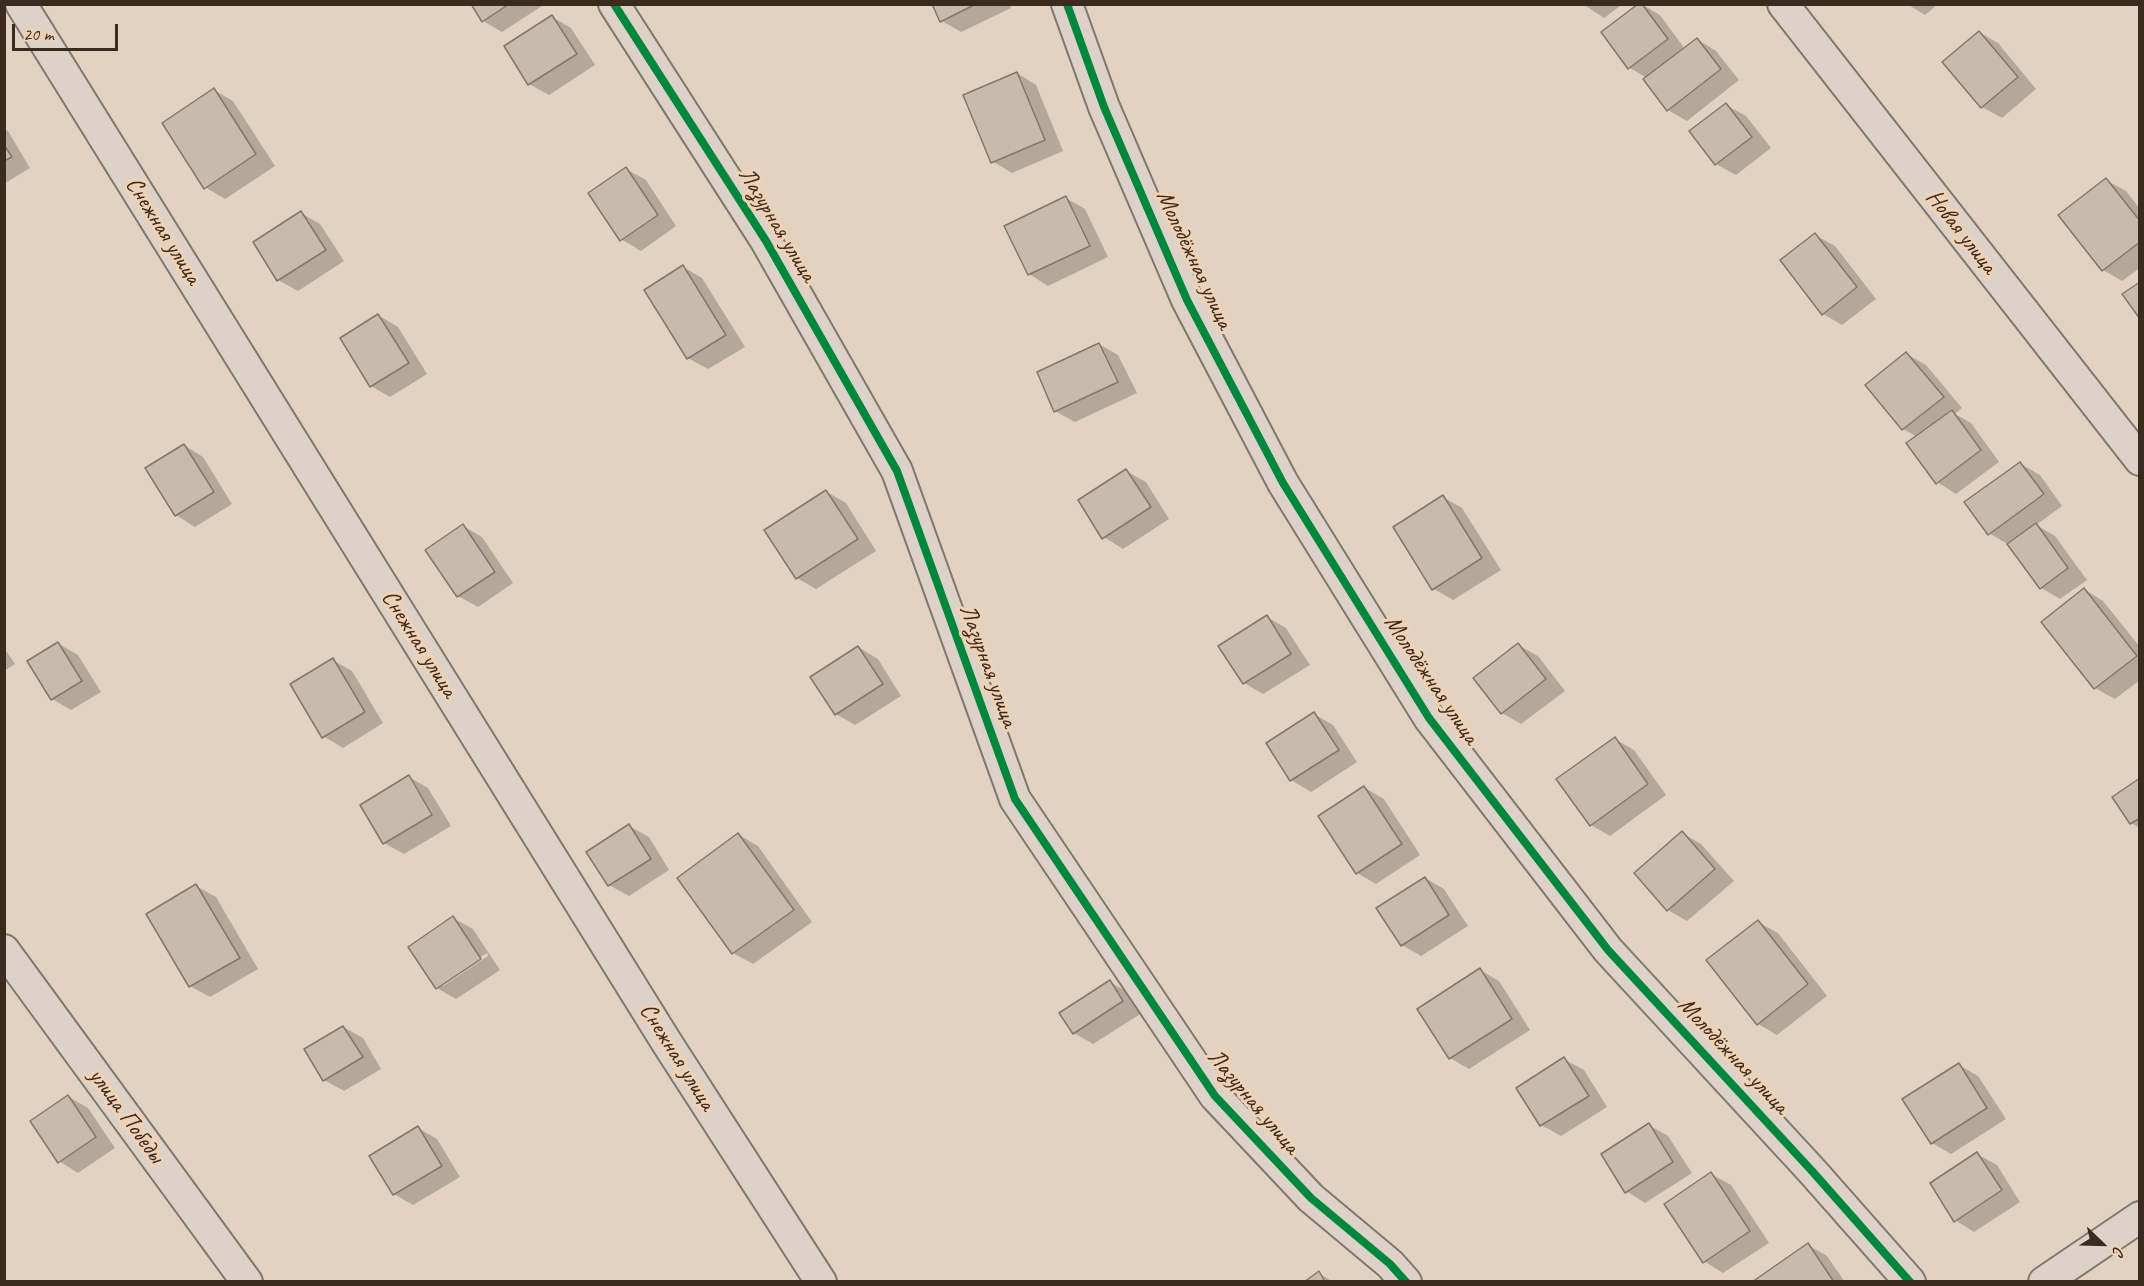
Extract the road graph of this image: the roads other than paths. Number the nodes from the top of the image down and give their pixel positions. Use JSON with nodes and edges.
{"nodes":[{"id":1,"x":21,"y":4,"type":"edge"},
{"id":2,"x":614,"y":4,"type":"edge"},
{"id":3,"x":1067,"y":4,"type":"edge"},
{"id":4,"x":1783,"y":4,"type":"edge"},
{"id":5,"x":2139,"y":460,"type":"edge"},
{"id":6,"x":4,"y":950,"type":"edge"},
{"id":7,"x":2139,"y":1217,"type":"edge"},
{"id":8,"x":248,"y":1281,"type":"edge"},
{"id":9,"x":821,"y":1281,"type":"edge"},
{"id":10,"x":1407,"y":1281,"type":"edge"},
{"id":11,"x":1910,"y":1281,"type":"edge"},
{"id":12,"x":2044,"y":1281,"type":"edge"}],
"edges":[{"from":1,"to":9,"type":"street","name":"Снежная улица"},
{"from":2,"to":10,"type":"street","name":"Лазурная улица"},
{"from":3,"to":11,"type":"street","name":"Молодёжная улица"},
{"from":4,"to":5,"type":"street","name":"Новая улица"},
{"from":6,"to":8,"type":"street","name":"улица Победы"},
{"from":7,"to":12,"type":"street"}]}
